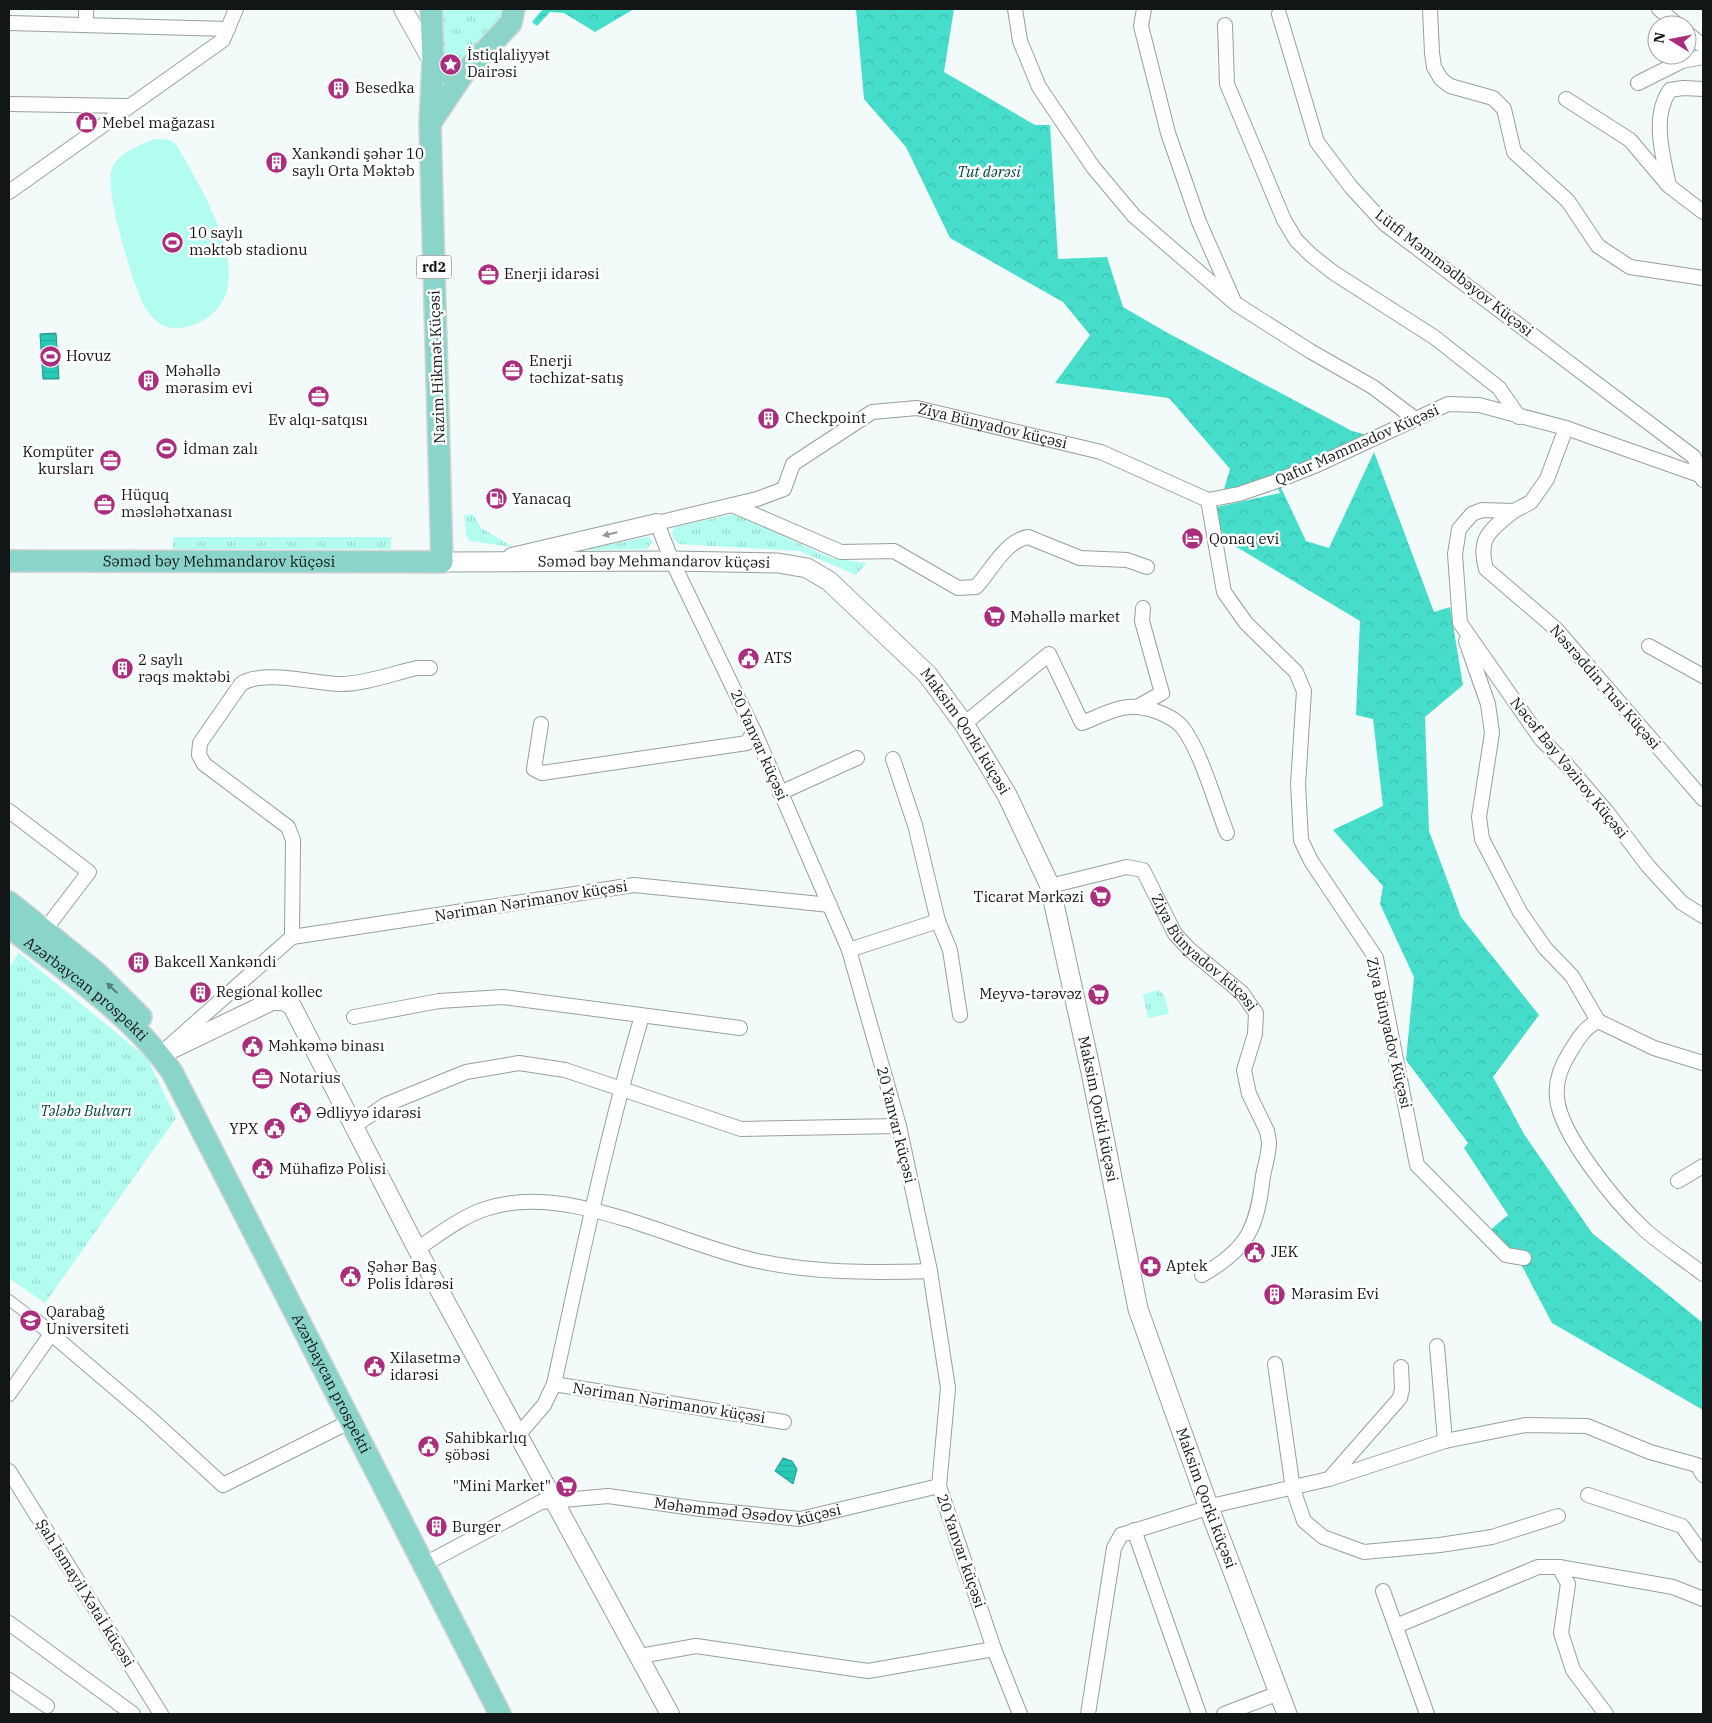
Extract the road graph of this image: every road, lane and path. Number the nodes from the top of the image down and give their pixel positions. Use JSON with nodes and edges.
{"nodes":[{"id":1,"x":86,"y":9,"type":"edge"},
{"id":2,"x":236,"y":9,"type":"edge"},
{"id":3,"x":403,"y":9,"type":"edge"},
{"id":4,"x":431,"y":9,"type":"edge"},
{"id":5,"x":1016,"y":9,"type":"edge"},
{"id":6,"x":1144,"y":9,"type":"edge"},
{"id":7,"x":1430,"y":9,"type":"edge"},
{"id":8,"x":516,"y":13,"type":"edge"},
{"id":9,"x":1279,"y":14,"type":"dead end"},
{"id":10,"x":9,"y":22,"type":"edge"},
{"id":11,"x":86,"y":25,"type":"junction"},
{"id":12,"x":1225,"y":25,"type":"dead end"},
{"id":13,"x":228,"y":29,"type":"junction"},
{"id":14,"x":1703,"y":56,"type":"edge"},
{"id":15,"x":433,"y":62,"type":"junction"},
{"id":16,"x":464,"y":73,"type":"junction"},
{"id":17,"x":1638,"y":83,"type":"dead end"},
{"id":18,"x":1703,"y":89,"type":"edge"},
{"id":19,"x":1566,"y":99,"type":"dead end"},
{"id":20,"x":9,"y":104,"type":"edge"},
{"id":21,"x":128,"y":106,"type":"junction"},
{"id":22,"x":430,"y":123,"type":"junction"},
{"id":23,"x":16,"y":183,"type":"edge"},
{"id":24,"x":1669,"y":186,"type":"junction"},
{"id":25,"x":9,"y":192,"type":"edge"},
{"id":26,"x":1703,"y":212,"type":"edge"},
{"id":27,"x":1703,"y":278,"type":"edge"},
{"id":28,"x":1236,"y":304,"type":"junction"},
{"id":29,"x":1519,"y":417,"type":"junction"},
{"id":30,"x":1414,"y":418,"type":"junction"},
{"id":31,"x":1566,"y":428,"type":"junction"},
{"id":32,"x":1703,"y":477,"type":"edge"},
{"id":33,"x":1208,"y":500,"type":"junction"},
{"id":34,"x":732,"y":505,"type":"junction"},
{"id":35,"x":1514,"y":511,"type":"junction"},
{"id":36,"x":657,"y":523,"type":"junction"},
{"id":37,"x":442,"y":559,"type":"junction"},
{"id":38,"x":9,"y":561,"type":"edge"},
{"id":39,"x":672,"y":561,"type":"junction"},
{"id":40,"x":497,"y":562,"type":"junction"},
{"id":41,"x":1147,"y":567,"type":"dead end"},
{"id":42,"x":807,"y":568,"type":"joint"},
{"id":43,"x":1143,"y":608,"type":"dead end"},
{"id":44,"x":1460,"y":623,"type":"junction"},
{"id":45,"x":1649,"y":646,"type":"dead end"},
{"id":46,"x":430,"y":668,"type":"dead end"},
{"id":47,"x":1703,"y":676,"type":"edge"},
{"id":48,"x":1137,"y":707,"type":"junction"},
{"id":49,"x":541,"y":724,"type":"dead end"},
{"id":50,"x":964,"y":724,"type":"junction"},
{"id":51,"x":754,"y":731,"type":"junction"},
{"id":52,"x":857,"y":758,"type":"dead end"},
{"id":53,"x":893,"y":759,"type":"dead end"},
{"id":54,"x":780,"y":793,"type":"junction"},
{"id":55,"x":1703,"y":799,"type":"edge"},
{"id":56,"x":9,"y":811,"type":"edge"},
{"id":57,"x":1227,"y":833,"type":"dead end"},
{"id":58,"x":1050,"y":886,"type":"junction"},
{"id":59,"x":9,"y":902,"type":"edge"},
{"id":60,"x":830,"y":905,"type":"junction"},
{"id":61,"x":1703,"y":916,"type":"edge"},
{"id":62,"x":938,"y":921,"type":"junction"},
{"id":63,"x":9,"y":927,"type":"edge"},
{"id":64,"x":44,"y":931,"type":"junction"},
{"id":65,"x":292,"y":937,"type":"junction"},
{"id":66,"x":849,"y":950,"type":"junction"},
{"id":67,"x":960,"y":1014,"type":"dead end"},
{"id":68,"x":642,"y":1016,"type":"junction"},
{"id":69,"x":354,"y":1017,"type":"dead end"},
{"id":70,"x":1598,"y":1021,"type":"junction"},
{"id":71,"x":740,"y":1028,"type":"dead end"},
{"id":72,"x":160,"y":1055,"type":"junction"},
{"id":73,"x":1703,"y":1063,"type":"edge"},
{"id":74,"x":621,"y":1087,"type":"junction"},
{"id":75,"x":899,"y":1126,"type":"junction"},
{"id":76,"x":353,"y":1127,"type":"junction"},
{"id":77,"x":1703,"y":1166,"type":"edge"},
{"id":78,"x":1678,"y":1181,"type":"dead end"},
{"id":79,"x":592,"y":1209,"type":"junction"},
{"id":80,"x":417,"y":1249,"type":"junction"},
{"id":81,"x":1524,"y":1258,"type":"dead end"},
{"id":82,"x":930,"y":1271,"type":"junction"},
{"id":83,"x":1703,"y":1274,"type":"edge"},
{"id":84,"x":1202,"y":1275,"type":"dead end"},
{"id":85,"x":9,"y":1300,"type":"edge"},
{"id":86,"x":35,"y":1320,"type":"joint"},
{"id":87,"x":51,"y":1334,"type":"junction"},
{"id":88,"x":1437,"y":1346,"type":"dead end"},
{"id":89,"x":1275,"y":1364,"type":"dead end"},
{"id":90,"x":1401,"y":1367,"type":"dead end"},
{"id":91,"x":554,"y":1384,"type":"junction"},
{"id":92,"x":9,"y":1394,"type":"edge"},
{"id":93,"x":349,"y":1422,"type":"junction"},
{"id":94,"x":784,"y":1422,"type":"dead end"},
{"id":95,"x":520,"y":1434,"type":"junction"},
{"id":96,"x":1445,"y":1441,"type":"junction"},
{"id":97,"x":9,"y":1471,"type":"edge"},
{"id":98,"x":1703,"y":1475,"type":"edge"},
{"id":99,"x":1329,"y":1479,"type":"junction"},
{"id":100,"x":939,"y":1486,"type":"junction"},
{"id":101,"x":1294,"y":1489,"type":"junction"},
{"id":102,"x":1588,"y":1495,"type":"dead end"},
{"id":103,"x":556,"y":1501,"type":"junction"},
{"id":104,"x":1209,"y":1508,"type":"junction"},
{"id":105,"x":1558,"y":1516,"type":"dead end"},
{"id":106,"x":1134,"y":1530,"type":"junction"},
{"id":107,"x":1703,"y":1555,"type":"edge"},
{"id":108,"x":423,"y":1565,"type":"junction"},
{"id":109,"x":1559,"y":1566,"type":"junction"},
{"id":110,"x":1383,"y":1592,"type":"dead end"},
{"id":111,"x":1703,"y":1599,"type":"edge"},
{"id":112,"x":9,"y":1623,"type":"edge"},
{"id":113,"x":1396,"y":1626,"type":"junction"},
{"id":114,"x":994,"y":1649,"type":"junction"},
{"id":115,"x":640,"y":1656,"type":"junction"},
{"id":116,"x":9,"y":1680,"type":"edge"},
{"id":117,"x":1279,"y":1693,"type":"junction"},
{"id":118,"x":48,"y":1706,"type":"dead end"},
{"id":119,"x":133,"y":1714,"type":"edge"},
{"id":120,"x":161,"y":1714,"type":"edge"},
{"id":121,"x":500,"y":1714,"type":"edge"},
{"id":122,"x":670,"y":1714,"type":"edge"},
{"id":123,"x":1020,"y":1714,"type":"edge"},
{"id":124,"x":1088,"y":1714,"type":"edge"},
{"id":125,"x":1199,"y":1714,"type":"edge"},
{"id":126,"x":1224,"y":1714,"type":"edge"},
{"id":127,"x":1287,"y":1714,"type":"edge"},
{"id":128,"x":1427,"y":1714,"type":"edge"},
{"id":129,"x":1606,"y":1714,"type":"edge"}],
"edges":[{"from":1,"to":11,"type":"street"},
{"from":2,"to":13,"type":"street"},
{"from":3,"to":15,"type":"street"},
{"from":4,"to":15,"type":"main road","name":"Nazim Hikmət Küçəsi"},
{"from":5,"to":28,"type":"street"},
{"from":6,"to":28,"type":"street"},
{"from":7,"to":27,"type":"street"},
{"from":8,"to":16,"type":"main road"},
{"from":9,"to":32,"type":"street","name":"Lütfi Məmmədbəyov Küçəsi"},
{"from":10,"to":11,"type":"street"},
{"from":11,"to":13,"type":"street"},
{"from":12,"to":29,"type":"street"},
{"from":13,"to":21,"type":"street"},
{"from":14,"to":17,"type":"street"},
{"from":15,"to":16,"type":"main road"},
{"from":15,"to":22,"type":"main road","name":"Nazim Hikmət Küçəsi"},
{"from":16,"to":22,"type":"main road"},
{"from":18,"to":24,"type":"street"},
{"from":19,"to":24,"type":"street"},
{"from":20,"to":21,"type":"street"},
{"from":21,"to":23,"type":"street"},
{"from":22,"to":37,"type":"main road","name":"Nazim Hikmət Küçəsi","number":"rd2"},
{"from":23,"to":25,"type":"street"},
{"from":24,"to":26,"type":"street"},
{"from":28,"to":30,"type":"street"},
{"from":29,"to":30,"type":"street","name":"Qafur Məmmədov Küçəsi"},
{"from":29,"to":31,"type":"street","name":"Qafur Məmmədov Küçəsi"},
{"from":30,"to":33,"type":"street","name":"Qafur Məmmədov Küçəsi"},
{"from":31,"to":32,"type":"street","name":"Qafur Məmmədov Küçəsi"},
{"from":31,"to":35,"type":"street"},
{"from":33,"to":34,"type":"street","name":"Ziya Bünyadov küçəsi"},
{"from":33,"to":81,"type":"street","name":"Ziya Bünyadov Küçəsi"},
{"from":34,"to":36,"type":"street","name":"Ziya Bünyadov küçəsi"},
{"from":34,"to":41,"type":"street"},
{"from":35,"to":44,"type":"street"},
{"from":35,"to":55,"type":"street","name":"Nəsrəddin Tusi Küçəsi"},
{"from":36,"to":39,"type":"street","name":"20 Yanvar küçəsi"},
{"from":36,"to":40,"type":"street","name":"Ziya Bünyadov küçəsi","one_way":true},
{"from":37,"to":38,"type":"main road","name":"Səməd bəy Mehmandarov küçəsi"},
{"from":37,"to":40,"type":"main road","name":"Səməd bəy Mehmandarov küçəsi"},
{"from":39,"to":40,"type":"main road","name":"Səməd bəy Mehmandarov küçəsi"},
{"from":39,"to":42,"type":"main road","name":"Səməd bəy Mehmandarov küçəsi"},
{"from":39,"to":51,"type":"street","name":"20 Yanvar küçəsi"},
{"from":42,"to":50,"type":"main road","name":"Maksim Qorki küçəsi"},
{"from":43,"to":48,"type":"street"},
{"from":44,"to":61,"type":"street","name":"Nəcəf Bəy Vəzirov Küçəsi"},
{"from":44,"to":70,"type":"street"},
{"from":45,"to":47,"type":"street"},
{"from":46,"to":65,"type":"street"},
{"from":48,"to":50,"type":"street"},
{"from":48,"to":57,"type":"street"},
{"from":49,"to":51,"type":"street"},
{"from":50,"to":58,"type":"main road","name":"Maksim Qorki küçəsi"},
{"from":51,"to":54,"type":"street","name":"20 Yanvar küçəsi"},
{"from":52,"to":54,"type":"street"},
{"from":53,"to":62,"type":"street"},
{"from":54,"to":60,"type":"street","name":"20 Yanvar küçəsi"},
{"from":56,"to":64,"type":"street"},
{"from":58,"to":84,"type":"street","name":"Ziya Bünyadov küçəsi"},
{"from":58,"to":104,"type":"main road","name":"Maksim Qorki küçəsi"},
{"from":59,"to":64,"type":"main road","name":"Azərbaycan prospekti"},
{"from":60,"to":65,"type":"street","name":"Nəriman Nərimanov küçəsi"},
{"from":60,"to":66,"type":"street","name":"20 Yanvar küçəsi"},
{"from":62,"to":66,"type":"street"},
{"from":62,"to":67,"type":"street"},
{"from":63,"to":72,"type":"main road","name":"Azərbaycan prospekti"},
{"from":72,"to":64,"type":"main road","name":"Azərbaycan prospekti","one_way":true},
{"from":65,"to":72,"type":"street"},
{"from":66,"to":75,"type":"street","name":"20 Yanvar küçəsi"},
{"from":68,"to":69,"type":"street"},
{"from":68,"to":71,"type":"street"},
{"from":68,"to":74,"type":"street","name":"Nəriman Nərimanov küçəsi"},
{"from":70,"to":73,"type":"street"},
{"from":70,"to":83,"type":"street"},
{"from":72,"to":76,"type":"street"},
{"from":72,"to":93,"type":"main road","name":"Azərbaycan prospekti"},
{"from":74,"to":75,"type":"street"},
{"from":74,"to":76,"type":"street"},
{"from":74,"to":79,"type":"street","name":"Nəriman Nərimanov küçəsi"},
{"from":75,"to":82,"type":"street","name":"20 Yanvar küçəsi"},
{"from":76,"to":80,"type":"street"},
{"from":77,"to":78,"type":"street"},
{"from":79,"to":80,"type":"street"},
{"from":79,"to":82,"type":"street"},
{"from":79,"to":91,"type":"street","name":"Nəriman Nərimanov küçəsi"},
{"from":80,"to":95,"type":"street"},
{"from":82,"to":100,"type":"street","name":"20 Yanvar küçəsi"},
{"from":85,"to":86,"type":"street"},
{"from":86,"to":87,"type":"street"},
{"from":87,"to":92,"type":"street"},
{"from":87,"to":93,"type":"street"},
{"from":88,"to":96,"type":"street"},
{"from":89,"to":101,"type":"street"},
{"from":90,"to":99,"type":"street"},
{"from":91,"to":94,"type":"street","name":"Nəriman Nərimanov küçəsi"},
{"from":91,"to":95,"type":"street","name":"Nəriman Nərimanov küçəsi"},
{"from":93,"to":108,"type":"main road","name":"Azərbaycan prospekti"},
{"from":95,"to":103,"type":"street"},
{"from":96,"to":98,"type":"street"},
{"from":96,"to":99,"type":"street"},
{"from":97,"to":120,"type":"street","name":"Şah İsmayil Xətaİ küçəsi"},
{"from":99,"to":101,"type":"street"},
{"from":100,"to":103,"type":"street","name":"Məhəmməd Əsədov küçəsi"},
{"from":100,"to":114,"type":"street","name":"20 Yanvar küçəsi"},
{"from":101,"to":104,"type":"street"},
{"from":101,"to":105,"type":"street"},
{"from":102,"to":107,"type":"street"},
{"from":103,"to":108,"type":"street","name":"Məhəmməd Əsədov küçəsi"},
{"from":103,"to":115,"type":"street"},
{"from":104,"to":106,"type":"street"},
{"from":104,"to":117,"type":"main road","name":"Maksim Qorki küçəsi"},
{"from":106,"to":124,"type":"street"},
{"from":106,"to":125,"type":"street"},
{"from":108,"to":121,"type":"main road","name":"Azərbaycan prospekti"},
{"from":109,"to":111,"type":"street"},
{"from":109,"to":113,"type":"street"},
{"from":109,"to":129,"type":"street"},
{"from":110,"to":113,"type":"street"},
{"from":112,"to":119,"type":"street"},
{"from":113,"to":128,"type":"street"},
{"from":114,"to":115,"type":"street"},
{"from":114,"to":123,"type":"street","name":"20 Yanvar küçəsi"},
{"from":115,"to":122,"type":"street"},
{"from":116,"to":118,"type":"street"},
{"from":117,"to":126,"type":"street"},
{"from":117,"to":127,"type":"main road","name":"Maksim Qorki küçəsi"}]}
